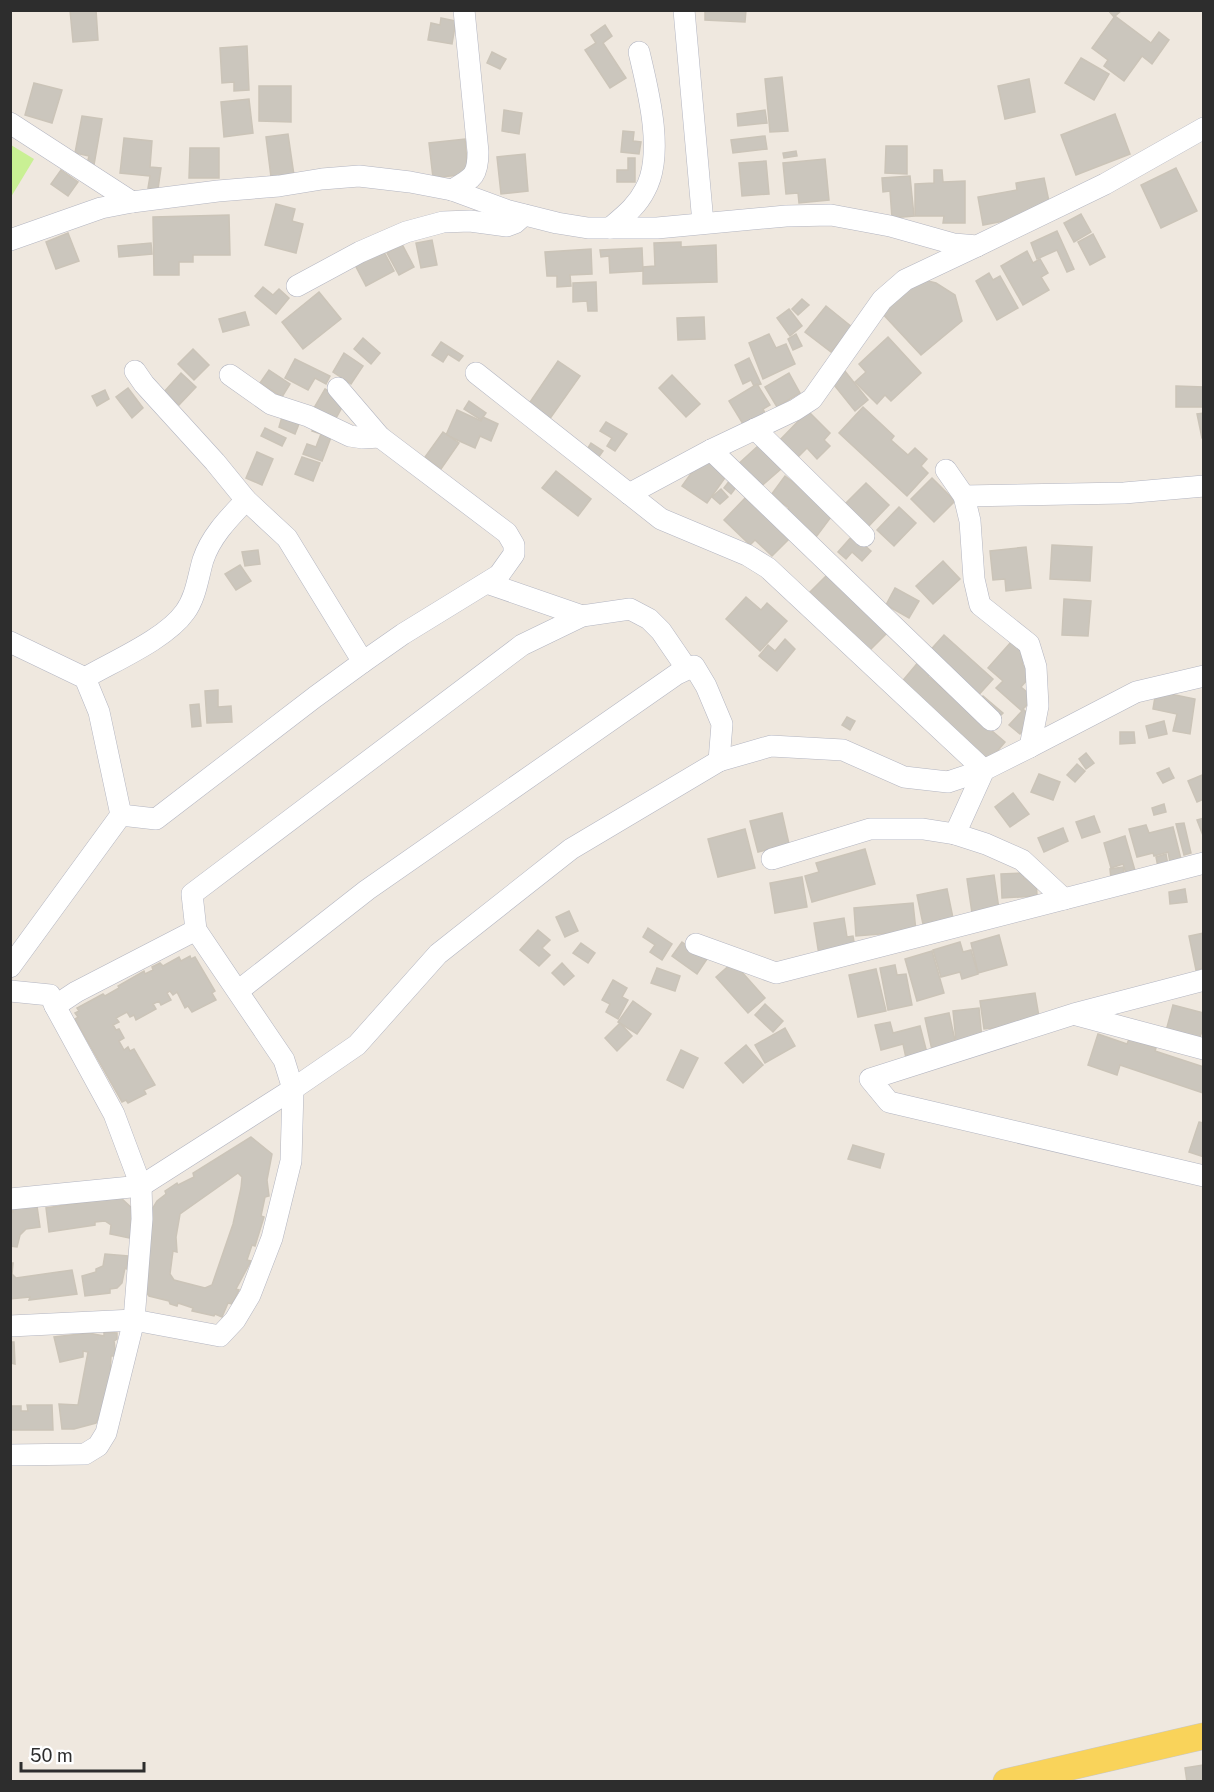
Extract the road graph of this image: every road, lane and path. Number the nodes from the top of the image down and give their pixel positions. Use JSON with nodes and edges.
{"nodes":[{"id":1,"x":464,"y":10,"type":"edge"},
{"id":2,"x":684,"y":10,"type":"edge"},
{"id":3,"x":639,"y":52,"type":"dead end"},
{"id":4,"x":10,"y":123,"type":"edge"},
{"id":5,"x":1203,"y":128,"type":"edge"},
{"id":6,"x":452,"y":190,"type":"junction"},
{"id":7,"x":132,"y":202,"type":"junction"},
{"id":8,"x":524,"y":215,"type":"junction"},
{"id":9,"x":703,"y":224,"type":"junction"},
{"id":10,"x":610,"y":228,"type":"junction"},
{"id":11,"x":10,"y":240,"type":"edge"},
{"id":12,"x":976,"y":246,"type":"junction"},
{"id":13,"x":297,"y":286,"type":"dead end"},
{"id":14,"x":135,"y":371,"type":"dead end"},
{"id":15,"x":476,"y":373,"type":"dead end"},
{"id":16,"x":230,"y":375,"type":"dead end"},
{"id":17,"x":338,"y":388,"type":"dead end"},
{"id":18,"x":755,"y":429,"type":"junction"},
{"id":19,"x":380,"y":437,"type":"junction"},
{"id":20,"x":711,"y":450,"type":"junction"},
{"id":21,"x":945,"y":470,"type":"dead end"},
{"id":22,"x":1203,"y":486,"type":"edge"},
{"id":23,"x":629,"y":494,"type":"junction"},
{"id":24,"x":964,"y":496,"type":"junction"},
{"id":25,"x":246,"y":500,"type":"junction"},
{"id":26,"x":864,"y":536,"type":"dead end"},
{"id":27,"x":487,"y":583,"type":"junction"},
{"id":28,"x":582,"y":616,"type":"junction"},
{"id":29,"x":10,"y":642,"type":"edge"},
{"id":30,"x":363,"y":662,"type":"junction"},
{"id":31,"x":687,"y":669,"type":"junction"},
{"id":32,"x":1203,"y":676,"type":"edge"},
{"id":33,"x":85,"y":678,"type":"junction"},
{"id":34,"x":991,"y":720,"type":"dead end"},
{"id":35,"x":1030,"y":747,"type":"junction"},
{"id":36,"x":719,"y":761,"type":"junction"},
{"id":37,"x":984,"y":770,"type":"junction"},
{"id":38,"x":121,"y":815,"type":"junction"},
{"id":39,"x":954,"y":834,"type":"junction"},
{"id":40,"x":772,"y":859,"type":"dead end"},
{"id":41,"x":1203,"y":863,"type":"edge"},
{"id":42,"x":1064,"y":899,"type":"junction"},
{"id":43,"x":195,"y":930,"type":"junction"},
{"id":44,"x":696,"y":944,"type":"dead end"},
{"id":45,"x":10,"y":967,"type":"edge"},
{"id":46,"x":1203,"y":980,"type":"edge"},
{"id":47,"x":10,"y":991,"type":"edge"},
{"id":48,"x":238,"y":992,"type":"junction"},
{"id":49,"x":55,"y":1006,"type":"junction"},
{"id":50,"x":1074,"y":1014,"type":"junction"},
{"id":51,"x":1203,"y":1049,"type":"edge"},
{"id":52,"x":293,"y":1089,"type":"junction"},
{"id":53,"x":1203,"y":1176,"type":"edge"},
{"id":54,"x":141,"y":1186,"type":"junction"},
{"id":55,"x":10,"y":1198,"type":"edge"},
{"id":56,"x":134,"y":1320,"type":"junction"},
{"id":57,"x":10,"y":1326,"type":"edge"},
{"id":58,"x":10,"y":1455,"type":"edge"},
{"id":59,"x":1203,"y":1736,"type":"edge"},
{"id":60,"x":1006,"y":1782,"type":"edge"}],
"edges":[{"from":1,"to":6,"type":"street"},
{"from":2,"to":9,"type":"street"},
{"from":3,"to":10,"type":"street"},
{"from":4,"to":7,"type":"street"},
{"from":5,"to":12,"type":"street"},
{"from":6,"to":7,"type":"street"},
{"from":6,"to":8,"type":"street"},
{"from":7,"to":11,"type":"street"},
{"from":8,"to":10,"type":"street"},
{"from":8,"to":13,"type":"street"},
{"from":9,"to":10,"type":"street"},
{"from":9,"to":12,"type":"street"},
{"from":12,"to":18,"type":"street"},
{"from":14,"to":25,"type":"street"},
{"from":15,"to":23,"type":"street"},
{"from":16,"to":19,"type":"street"},
{"from":17,"to":19,"type":"street"},
{"from":18,"to":20,"type":"street"},
{"from":18,"to":26,"type":"street"},
{"from":19,"to":27,"type":"street"},
{"from":20,"to":23,"type":"street"},
{"from":20,"to":34,"type":"street"},
{"from":21,"to":24,"type":"street"},
{"from":22,"to":24,"type":"street"},
{"from":23,"to":37,"type":"street"},
{"from":24,"to":35,"type":"street"},
{"from":25,"to":30,"type":"street"},
{"from":25,"to":33,"type":"street"},
{"from":27,"to":28,"type":"street"},
{"from":27,"to":30,"type":"street"},
{"from":28,"to":31,"type":"street"},
{"from":28,"to":43,"type":"street"},
{"from":29,"to":33,"type":"street"},
{"from":30,"to":38,"type":"street"},
{"from":31,"to":36,"type":"street"},
{"from":31,"to":48,"type":"street"},
{"from":32,"to":35,"type":"street"},
{"from":33,"to":38,"type":"street"},
{"from":35,"to":37,"type":"street"},
{"from":36,"to":37,"type":"street"},
{"from":36,"to":52,"type":"street"},
{"from":37,"to":39,"type":"street"},
{"from":38,"to":45,"type":"street"},
{"from":39,"to":40,"type":"street"},
{"from":39,"to":42,"type":"street"},
{"from":41,"to":42,"type":"street"},
{"from":42,"to":44,"type":"street"},
{"from":43,"to":48,"type":"street"},
{"from":43,"to":49,"type":"street"},
{"from":46,"to":50,"type":"street"},
{"from":47,"to":49,"type":"street"},
{"from":48,"to":52,"type":"street"},
{"from":49,"to":54,"type":"street"},
{"from":50,"to":51,"type":"street"},
{"from":50,"to":53,"type":"street"},
{"from":52,"to":54,"type":"street"},
{"from":52,"to":56,"type":"street"},
{"from":54,"to":55,"type":"street"},
{"from":54,"to":56,"type":"street"},
{"from":56,"to":57,"type":"street"},
{"from":56,"to":58,"type":"street"},
{"from":59,"to":60,"type":"main road"}]}
